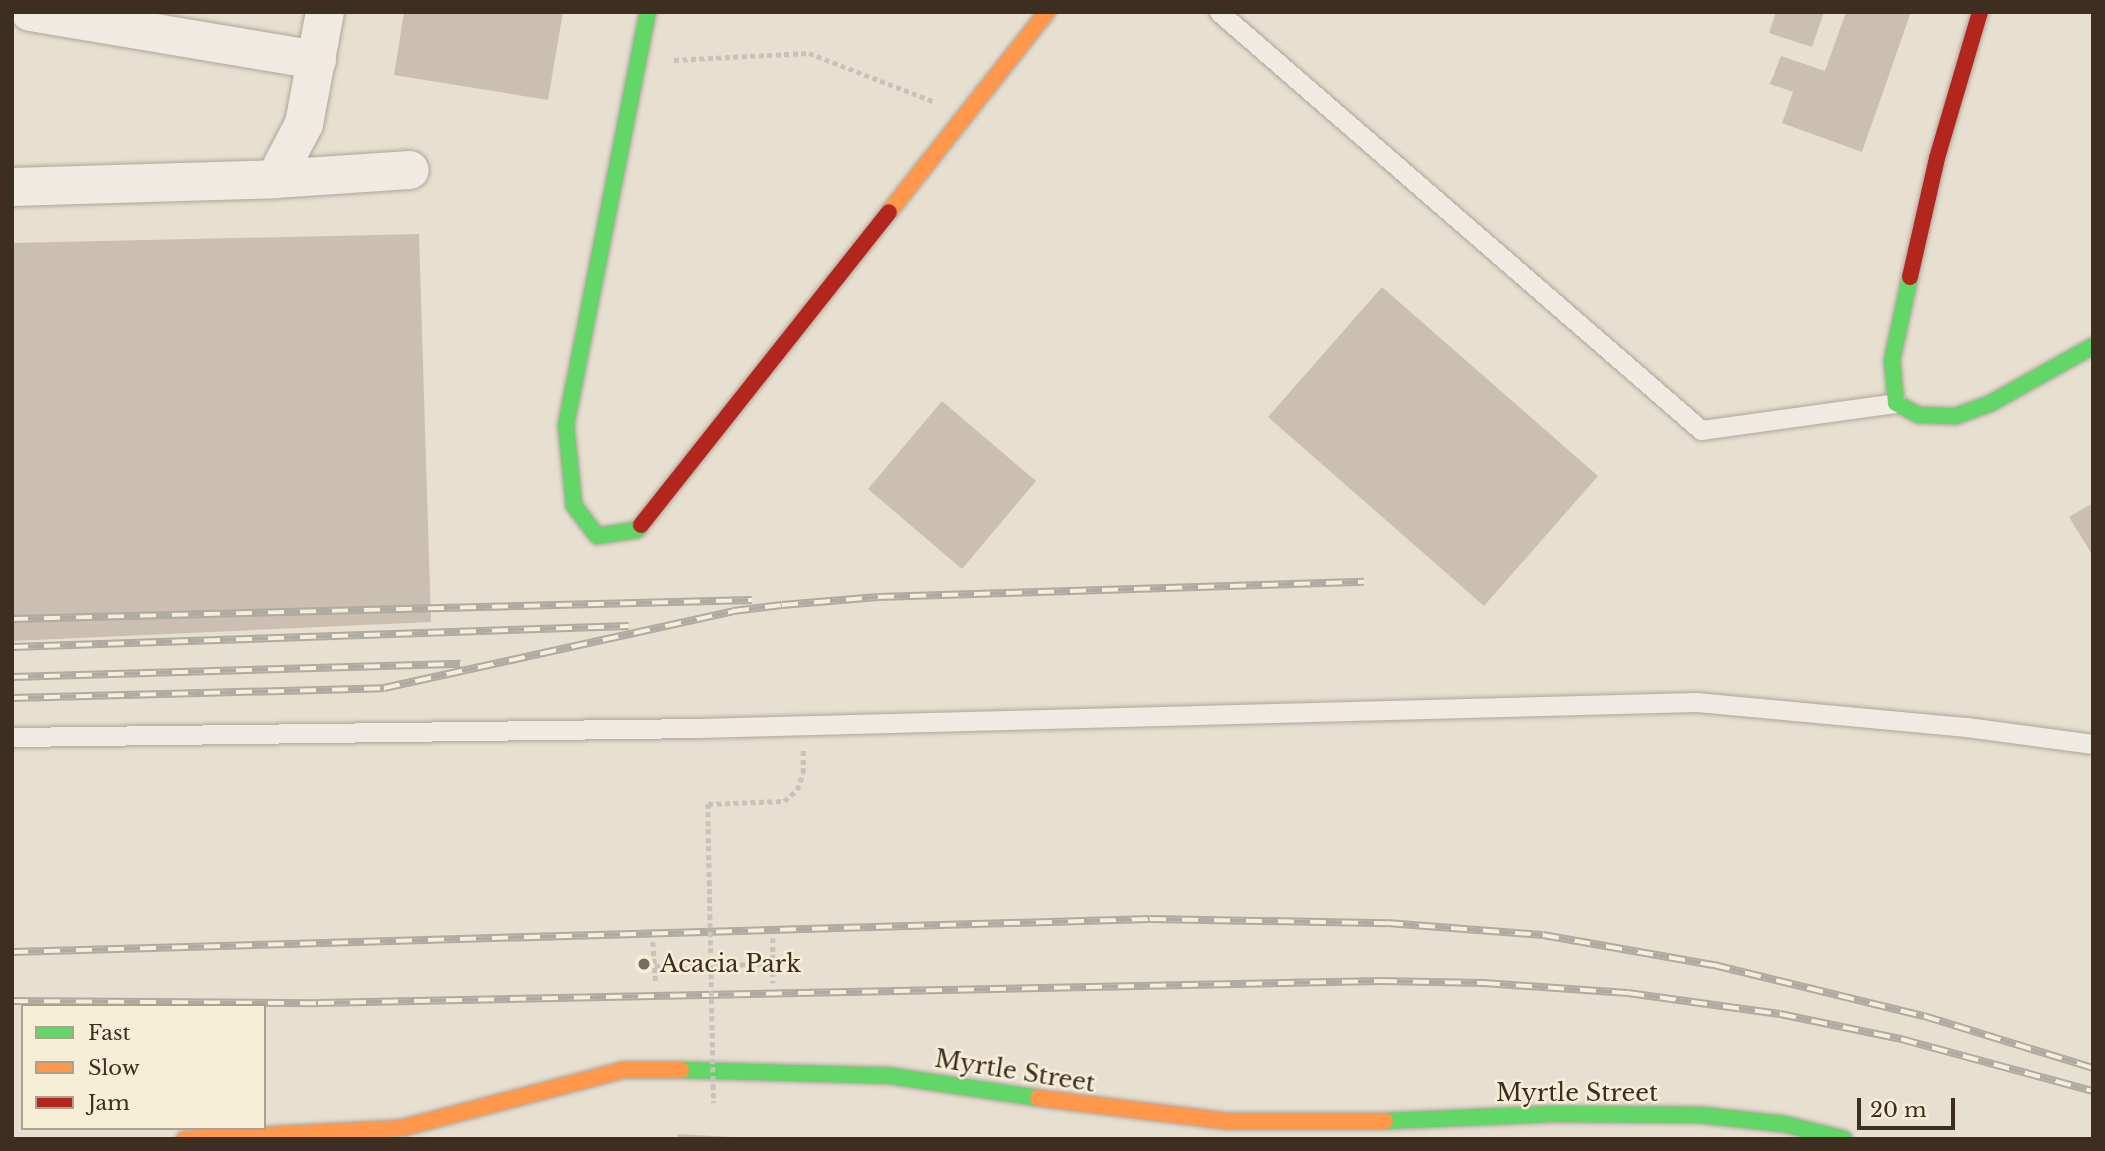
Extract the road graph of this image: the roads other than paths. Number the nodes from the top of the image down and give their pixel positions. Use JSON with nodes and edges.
{"nodes":[{"id":1,"x":30,"y":12,"type":"edge"},
{"id":2,"x":325,"y":12,"type":"edge"},
{"id":3,"x":648,"y":12,"type":"edge"},
{"id":4,"x":1047,"y":12,"type":"edge"},
{"id":5,"x":1219,"y":12,"type":"edge"},
{"id":6,"x":1980,"y":12,"type":"edge"},
{"id":7,"x":317,"y":60,"type":"junction"},
{"id":8,"x":410,"y":170,"type":"dead end"},
{"id":9,"x":275,"y":180,"type":"junction"},
{"id":10,"x":12,"y":187,"type":"edge"},
{"id":11,"x":2093,"y":346,"type":"edge"},
{"id":12,"x":1896,"y":403,"type":"junction"},
{"id":13,"x":12,"y":737,"type":"edge"},
{"id":14,"x":2093,"y":744,"type":"edge"},
{"id":15,"x":185,"y":1139,"type":"edge"},
{"id":16,"x":1844,"y":1139,"type":"edge"}],
"edges":[{"from":1,"to":7,"type":"street"},
{"from":2,"to":7,"type":"street"},
{"from":3,"to":4,"type":"street"},
{"from":5,"to":12,"type":"lane"},
{"from":6,"to":12,"type":"street"},
{"from":7,"to":9,"type":"street"},
{"from":8,"to":9,"type":"street"},
{"from":9,"to":10,"type":"street"},
{"from":11,"to":12,"type":"street"},
{"from":13,"to":14,"type":"lane"},
{"from":15,"to":16,"type":"street","name":"Myrtle Street"}]}
